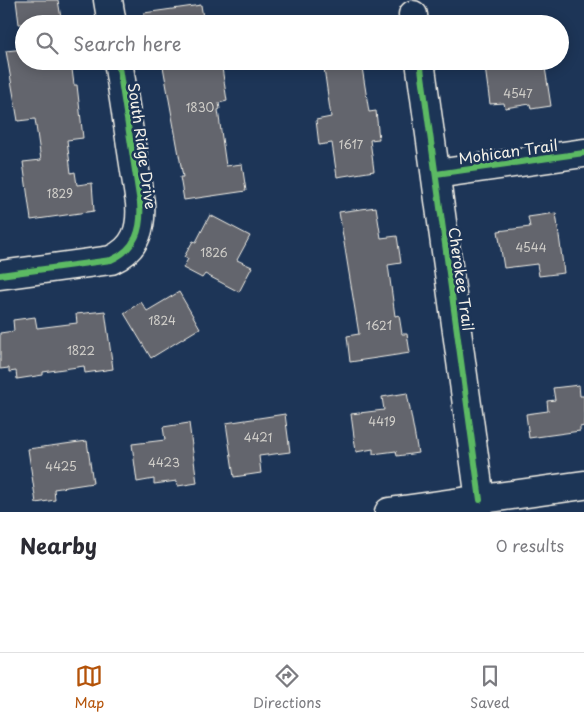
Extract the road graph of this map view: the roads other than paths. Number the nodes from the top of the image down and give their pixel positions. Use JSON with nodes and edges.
{"nodes":[{"id":1,"x":108,"y":0,"type":"edge"},
{"id":2,"x":110,"y":15,"type":"edge"},
{"id":3,"x":119,"y":70,"type":"edge"},
{"id":4,"x":421,"y":70,"type":"edge"},
{"id":5,"x":584,"y":153,"type":"edge"},
{"id":6,"x":436,"y":174,"type":"junction"},
{"id":7,"x":0,"y":275,"type":"edge"},
{"id":8,"x":584,"y":485,"type":"edge"},
{"id":9,"x":480,"y":500,"type":"junction"},
{"id":10,"x":389,"y":512,"type":"edge"}],
"edges":[{"from":1,"to":2,"type":"street"},
{"from":3,"to":7,"type":"street","name":"South Ridge Drive"},
{"from":4,"to":6,"type":"street","name":"Cherokee Trail"},
{"from":5,"to":6,"type":"street","name":"Mohican Trail"},
{"from":6,"to":9,"type":"street","name":"Cherokee Trail"},
{"from":8,"to":9,"type":"street"},
{"from":9,"to":10,"type":"street"}]}
